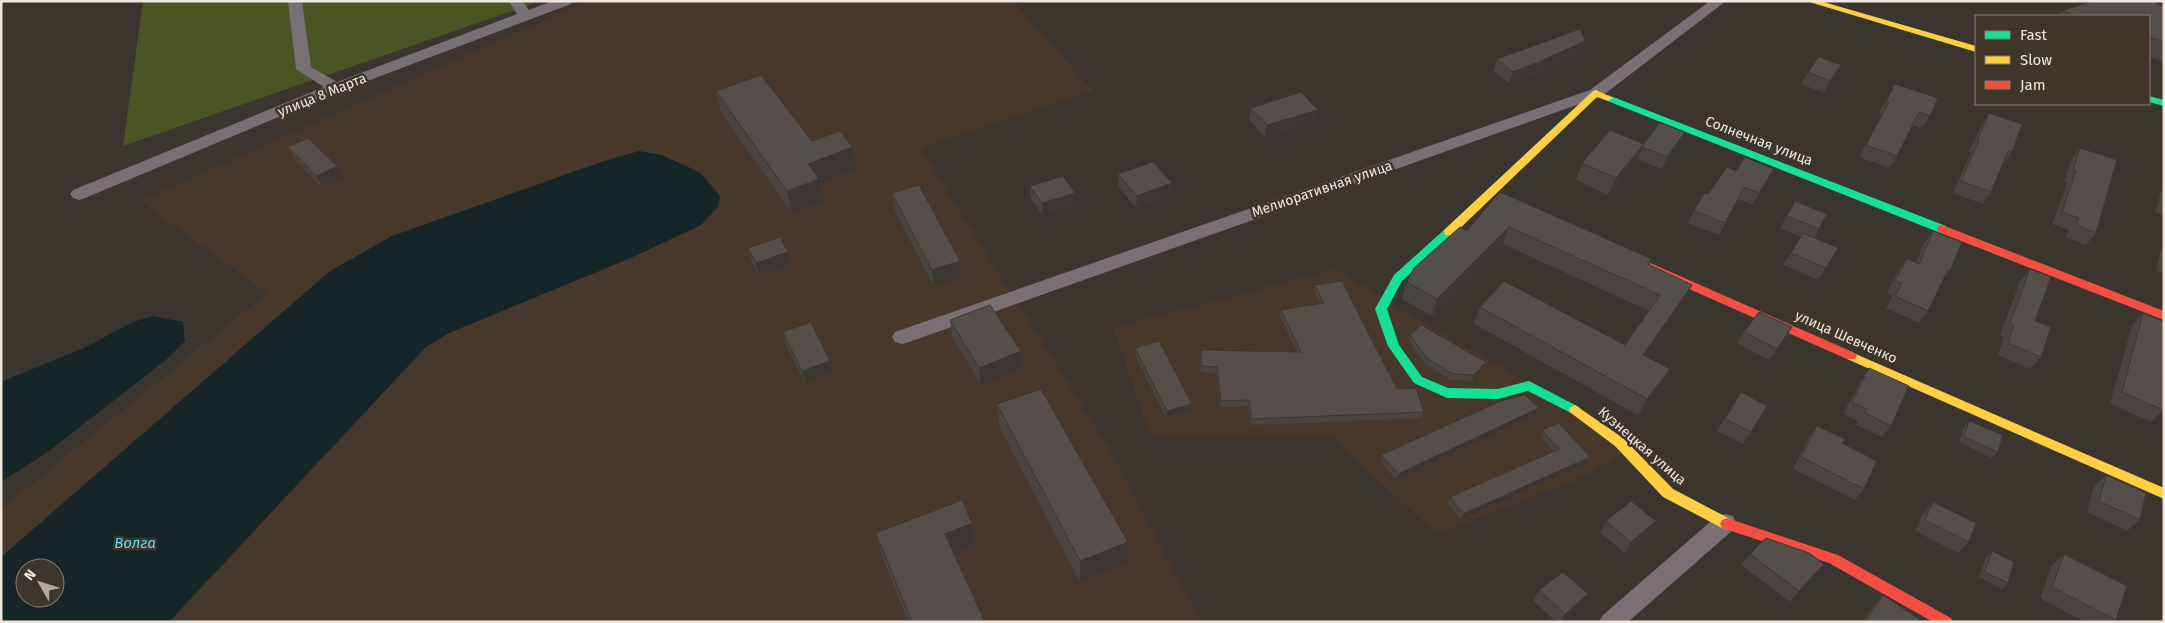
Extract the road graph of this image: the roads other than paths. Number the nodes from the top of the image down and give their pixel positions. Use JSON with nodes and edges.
{"nodes":[{"id":1,"x":295,"y":1,"type":"edge"},
{"id":2,"x":516,"y":1,"type":"edge"},
{"id":3,"x":566,"y":1,"type":"edge"},
{"id":4,"x":1719,"y":1,"type":"edge"},
{"id":5,"x":1810,"y":1,"type":"edge"},
{"id":6,"x":526,"y":17,"type":"junction"},
{"id":7,"x":1975,"y":49,"type":"edge"},
{"id":8,"x":336,"y":88,"type":"junction"},
{"id":9,"x":1596,"y":93,"type":"junction"},
{"id":10,"x":2150,"y":99,"type":"edge"},
{"id":11,"x":2164,"y":104,"type":"edge"},
{"id":12,"x":79,"y":194,"type":"dead end"},
{"id":13,"x":1635,"y":260,"type":"edge"},
{"id":14,"x":2164,"y":316,"type":"edge"},
{"id":15,"x":902,"y":337,"type":"dead end"},
{"id":16,"x":2164,"y":494,"type":"edge"},
{"id":17,"x":1726,"y":523,"type":"junction"},
{"id":18,"x":1611,"y":622,"type":"edge"},
{"id":19,"x":1946,"y":622,"type":"edge"}],
"edges":[{"from":1,"to":8,"type":"street"},
{"from":2,"to":6,"type":"street"},
{"from":3,"to":6,"type":"street","name":"улица 8 Марта"},
{"from":4,"to":9,"type":"street","name":"Мелиоративная улица"},
{"from":5,"to":7,"type":"street"},
{"from":6,"to":8,"type":"street","name":"улица 8 Марта"},
{"from":8,"to":12,"type":"street","name":"улица 8 Марта"},
{"from":9,"to":14,"type":"street","name":"Солнечная улица"},
{"from":9,"to":15,"type":"street","name":"Мелиоративная улица"},
{"from":9,"to":17,"type":"street","name":"Кузнецкая улица"},
{"from":10,"to":11,"type":"street"},
{"from":13,"to":16,"type":"street","name":"улица Шевченко"},
{"from":17,"to":18,"type":"street"},
{"from":17,"to":19,"type":"street","name":"Кузнецкая улица"}]}
